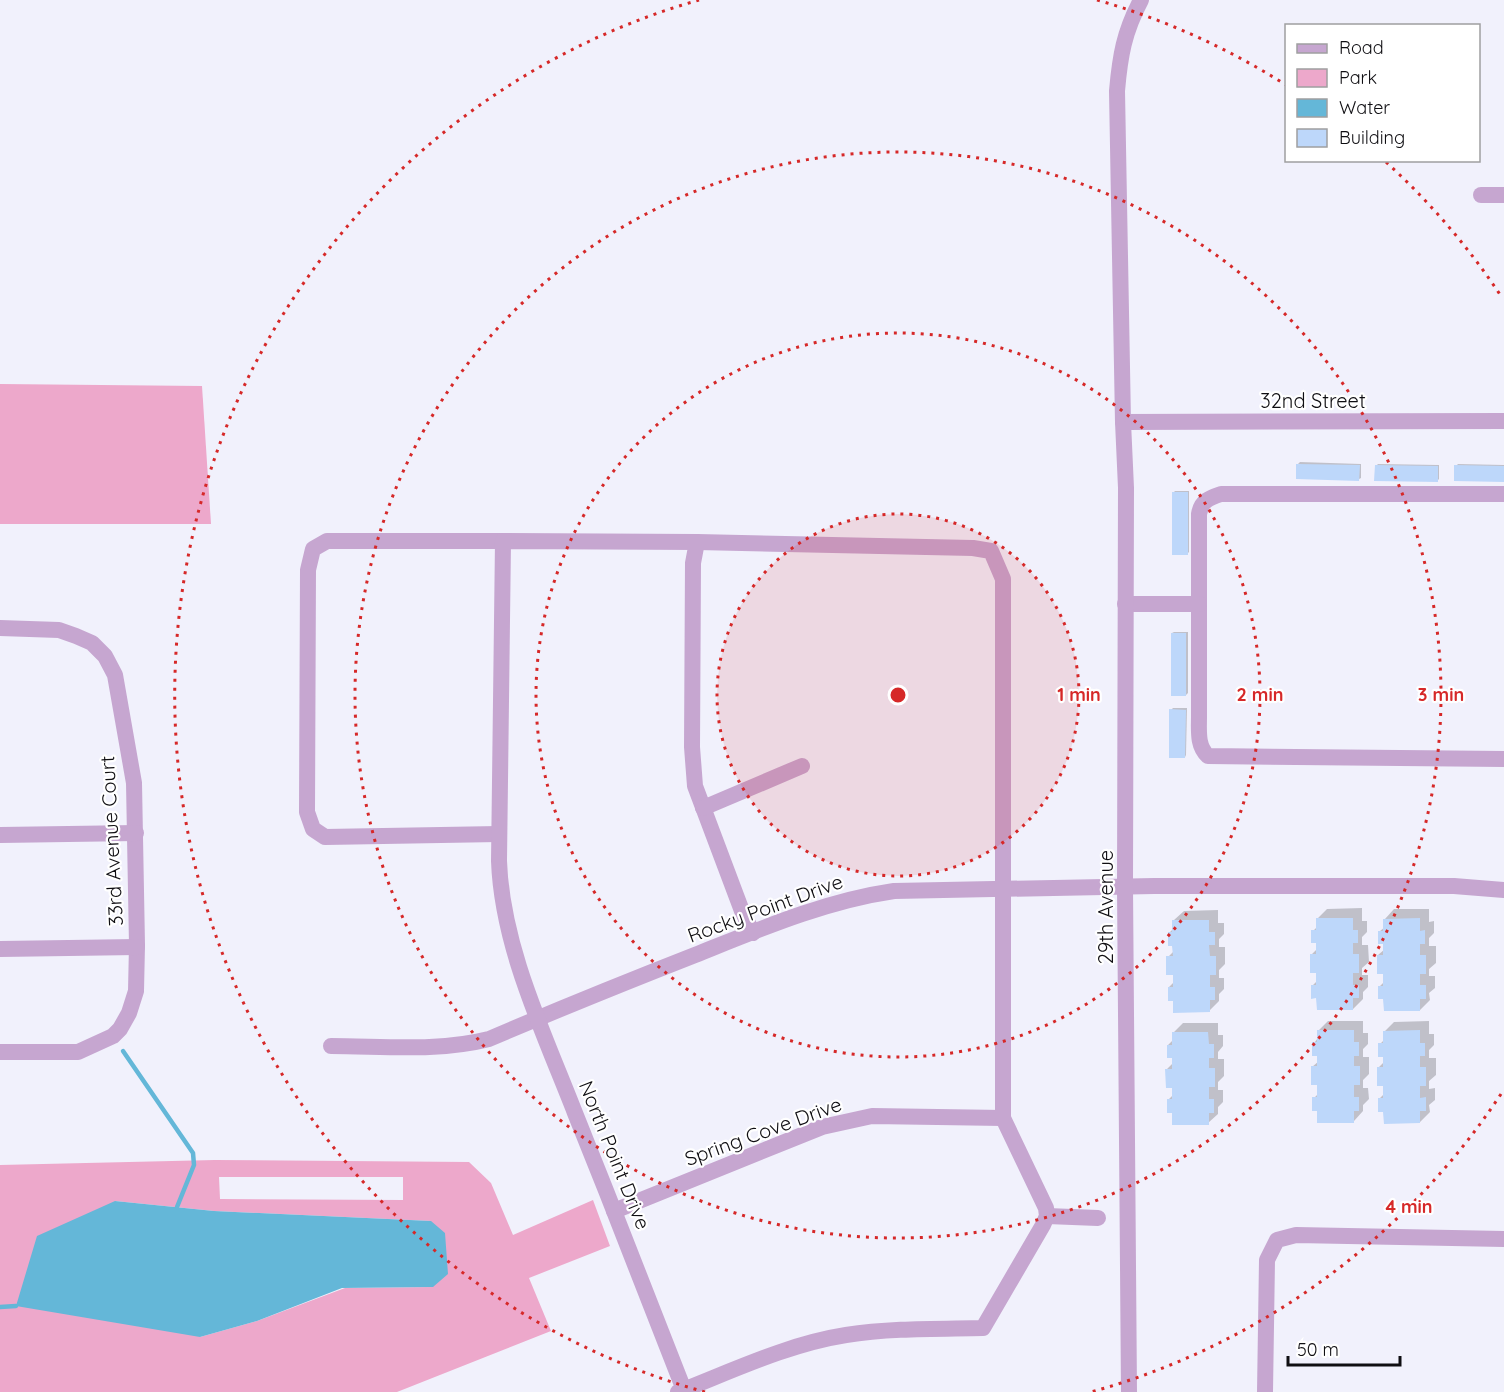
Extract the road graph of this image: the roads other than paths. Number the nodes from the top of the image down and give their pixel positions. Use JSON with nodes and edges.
{"nodes":[{"id":1,"x":1141,"y":0,"type":"edge"},
{"id":2,"x":1480,"y":195,"type":"dead end"},
{"id":3,"x":1504,"y":195,"type":"edge"},
{"id":4,"x":1504,"y":421,"type":"edge"},
{"id":5,"x":1123,"y":422,"type":"junction"},
{"id":6,"x":1504,"y":494,"type":"edge"},
{"id":7,"x":503,"y":541,"type":"junction"},
{"id":8,"x":697,"y":542,"type":"junction"},
{"id":9,"x":1125,"y":604,"type":"junction"},
{"id":10,"x":1199,"y":604,"type":"junction"},
{"id":11,"x":0,"y":628,"type":"edge"},
{"id":12,"x":1504,"y":759,"type":"edge"},
{"id":13,"x":802,"y":766,"type":"dead end"},
{"id":14,"x":703,"y":808,"type":"junction"},
{"id":15,"x":136,"y":833,"type":"junction"},
{"id":16,"x":499,"y":834,"type":"junction"},
{"id":17,"x":0,"y":835,"type":"edge"},
{"id":18,"x":1125,"y":887,"type":"junction"},
{"id":19,"x":1002,"y":888,"type":"junction"},
{"id":20,"x":1504,"y":890,"type":"edge"},
{"id":21,"x":753,"y":933,"type":"junction"},
{"id":22,"x":137,"y":947,"type":"junction"},
{"id":23,"x":0,"y":949,"type":"edge"},
{"id":24,"x":538,"y":1018,"type":"junction"},
{"id":25,"x":331,"y":1046,"type":"dead end"},
{"id":26,"x":0,"y":1053,"type":"edge"},
{"id":27,"x":1003,"y":1118,"type":"junction"},
{"id":28,"x":614,"y":1211,"type":"junction"},
{"id":29,"x":1047,"y":1216,"type":"junction"},
{"id":30,"x":1098,"y":1218,"type":"dead end"},
{"id":31,"x":1504,"y":1239,"type":"edge"},
{"id":32,"x":682,"y":1391,"type":"edge"},
{"id":33,"x":1129,"y":1392,"type":"edge"},
{"id":34,"x":1265,"y":1392,"type":"edge"}],
"edges":[{"from":1,"to":5,"type":"street","name":"29th Avenue"},
{"from":2,"to":3,"type":"street"},
{"from":4,"to":5,"type":"street","name":"32nd Street"},
{"from":5,"to":9,"type":"street","name":"29th Avenue"},
{"from":6,"to":10,"type":"street"},
{"from":7,"to":8,"type":"street"},
{"from":7,"to":16,"type":"street","name":"North Point Drive"},
{"from":7,"to":16,"type":"street"},
{"from":8,"to":14,"type":"street"},
{"from":8,"to":19,"type":"street"},
{"from":9,"to":10,"type":"street"},
{"from":9,"to":18,"type":"street","name":"29th Avenue"},
{"from":10,"to":12,"type":"street"},
{"from":11,"to":15,"type":"street","name":"33rd Avenue Court"},
{"from":13,"to":14,"type":"street"},
{"from":14,"to":21,"type":"street"},
{"from":15,"to":17,"type":"street"},
{"from":15,"to":22,"type":"street","name":"33rd Avenue Court"},
{"from":16,"to":24,"type":"street","name":"North Point Drive"},
{"from":18,"to":19,"type":"street","name":"Rocky Point Drive"},
{"from":18,"to":20,"type":"street","name":"Rocky Point Drive"},
{"from":18,"to":33,"type":"street","name":"29th Avenue"},
{"from":19,"to":21,"type":"street","name":"Rocky Point Drive"},
{"from":19,"to":27,"type":"street"},
{"from":21,"to":24,"type":"street","name":"Rocky Point Drive"},
{"from":22,"to":23,"type":"street"},
{"from":22,"to":26,"type":"street","name":"33rd Avenue Court"},
{"from":24,"to":25,"type":"street","name":"Rocky Point Drive"},
{"from":24,"to":28,"type":"street","name":"North Point Drive"},
{"from":27,"to":28,"type":"street","name":"Spring Cove Drive"},
{"from":27,"to":29,"type":"street"},
{"from":28,"to":32,"type":"street","name":"North Point Drive"},
{"from":29,"to":30,"type":"street"},
{"from":29,"to":32,"type":"street"},
{"from":31,"to":34,"type":"street"}]}
